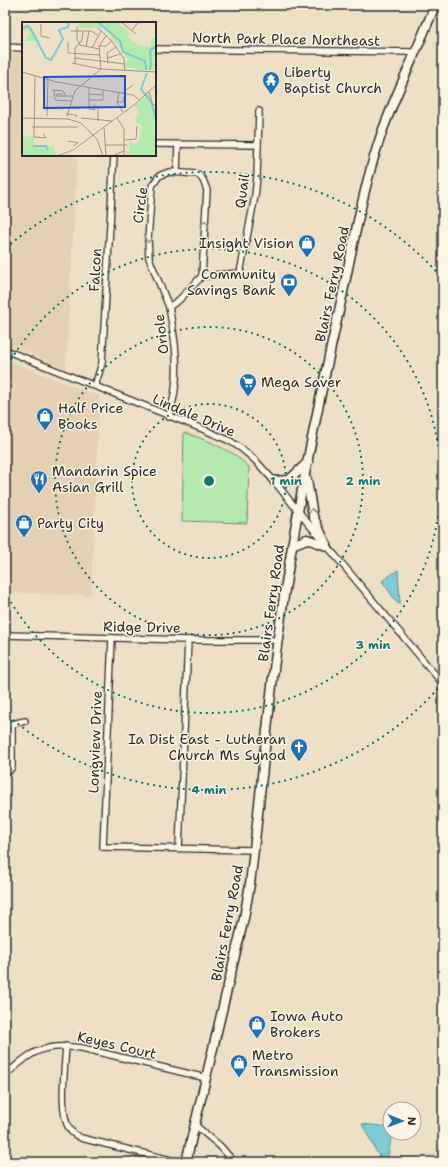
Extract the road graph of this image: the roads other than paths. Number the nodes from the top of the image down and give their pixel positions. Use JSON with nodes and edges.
{"nodes":[{"id":1,"x":436,"y":5,"type":"edge"},
{"id":2,"x":5,"y":48,"type":"edge"},
{"id":3,"x":22,"y":48,"type":"edge"},
{"id":4,"x":156,"y":49,"type":"edge"},
{"id":5,"x":415,"y":54,"type":"junction"},
{"id":6,"x":259,"y":111,"type":"dead end"},
{"id":7,"x":156,"y":144,"type":"edge"},
{"id":8,"x":178,"y":145,"type":"junction"},
{"id":9,"x":258,"y":146,"type":"junction"},
{"id":10,"x":114,"y":156,"type":"edge"},
{"id":11,"x":177,"y":172,"type":"junction"},
{"id":12,"x":202,"y":276,"type":"junction"},
{"id":13,"x":169,"y":307,"type":"junction"},
{"id":14,"x":5,"y":350,"type":"edge"},
{"id":15,"x":95,"y":386,"type":"junction"},
{"id":16,"x":169,"y":417,"type":"junction"},
{"id":17,"x":308,"y":462,"type":"junction"},
{"id":18,"x":306,"y":473,"type":"junction"},
{"id":19,"x":274,"y":481,"type":"junction"},
{"id":20,"x":298,"y":511,"type":"junction"},
{"id":21,"x":292,"y":545,"type":"junction"},
{"id":22,"x":327,"y":546,"type":"junction"},
{"id":23,"x":5,"y":635,"type":"edge"},
{"id":24,"x":112,"y":638,"type":"junction"},
{"id":25,"x":188,"y":640,"type":"junction"},
{"id":26,"x":278,"y":640,"type":"junction"},
{"id":27,"x":443,"y":684,"type":"edge"},
{"id":28,"x":26,"y":721,"type":"dead end"},
{"id":29,"x":5,"y":724,"type":"edge"},
{"id":30,"x":12,"y":724,"type":"junction"},
{"id":31,"x":5,"y":772,"type":"edge"},
{"id":32,"x":178,"y":848,"type":"junction"},
{"id":33,"x":254,"y":850,"type":"junction"},
{"id":34,"x":66,"y":1046,"type":"junction"},
{"id":35,"x":5,"y":1075,"type":"edge"},
{"id":36,"x":206,"y":1078,"type":"junction"},
{"id":37,"x":195,"y":1125,"type":"junction"},
{"id":38,"x":179,"y":1162,"type":"edge"},
{"id":39,"x":186,"y":1162,"type":"edge"},
{"id":40,"x":234,"y":1162,"type":"edge"}],
"edges":[{"from":1,"to":5,"type":"main road","name":"Blairs Ferry Road"},
{"from":2,"to":3,"type":"street"},
{"from":4,"to":5,"type":"street","name":"North Park Place Northeast"},
{"from":5,"to":17,"type":"main road","name":"Blairs Ferry Road"},
{"from":6,"to":9,"type":"street","name":"Quail"},
{"from":7,"to":8,"type":"street"},
{"from":8,"to":9,"type":"street"},
{"from":8,"to":11,"type":"street"},
{"from":9,"to":12,"type":"street","name":"Quail"},
{"from":10,"to":15,"type":"street","name":"Falcon"},
{"from":12,"to":11,"type":"street","name":"Circle","one_way":true},
{"from":11,"to":13,"type":"street","name":"Circle","one_way":true},
{"from":12,"to":13,"type":"street","name":"Oriole"},
{"from":13,"to":16,"type":"street","name":"Oriole"},
{"from":14,"to":15,"type":"street","name":"Lindale Drive"},
{"from":15,"to":16,"type":"street","name":"Lindale Drive"},
{"from":16,"to":19,"type":"street","name":"Lindale Drive"},
{"from":17,"to":18,"type":"main road","name":"Blairs Ferry Road"},
{"from":17,"to":19,"type":"main road"},
{"from":18,"to":20,"type":"main road","name":"Blairs Ferry Road"},
{"from":22,"to":18,"type":"main road","one_way":true},
{"from":19,"to":20,"type":"street","name":"Lindale Drive"},
{"from":20,"to":21,"type":"main road","name":"Blairs Ferry Road"},
{"from":20,"to":22,"type":"street","name":"Lindale Drive"},
{"from":21,"to":22,"type":"main road"},
{"from":21,"to":26,"type":"main road","name":"Blairs Ferry Road"},
{"from":22,"to":27,"type":"street","name":"Lindale Drive"},
{"from":23,"to":24,"type":"street","name":"Ridge Drive"},
{"from":24,"to":25,"type":"street","name":"Ridge Drive"},
{"from":24,"to":32,"type":"street","name":"Longview Drive"},
{"from":25,"to":26,"type":"street","name":"Ridge Drive"},
{"from":25,"to":32,"type":"street"},
{"from":26,"to":33,"type":"main road","name":"Blairs Ferry Road"},
{"from":28,"to":30,"type":"street"},
{"from":29,"to":30,"type":"street"},
{"from":30,"to":31,"type":"street"},
{"from":32,"to":33,"type":"street"},
{"from":33,"to":36,"type":"main road","name":"Blairs Ferry Road"},
{"from":34,"to":35,"type":"street","name":"Keyes Court"},
{"from":34,"to":36,"type":"street","name":"Keyes Court"},
{"from":34,"to":38,"type":"street"},
{"from":36,"to":37,"type":"main road","name":"Blairs Ferry Road"},
{"from":37,"to":39,"type":"main road","name":"Blairs Ferry Road"},
{"from":37,"to":40,"type":"street"}]}
